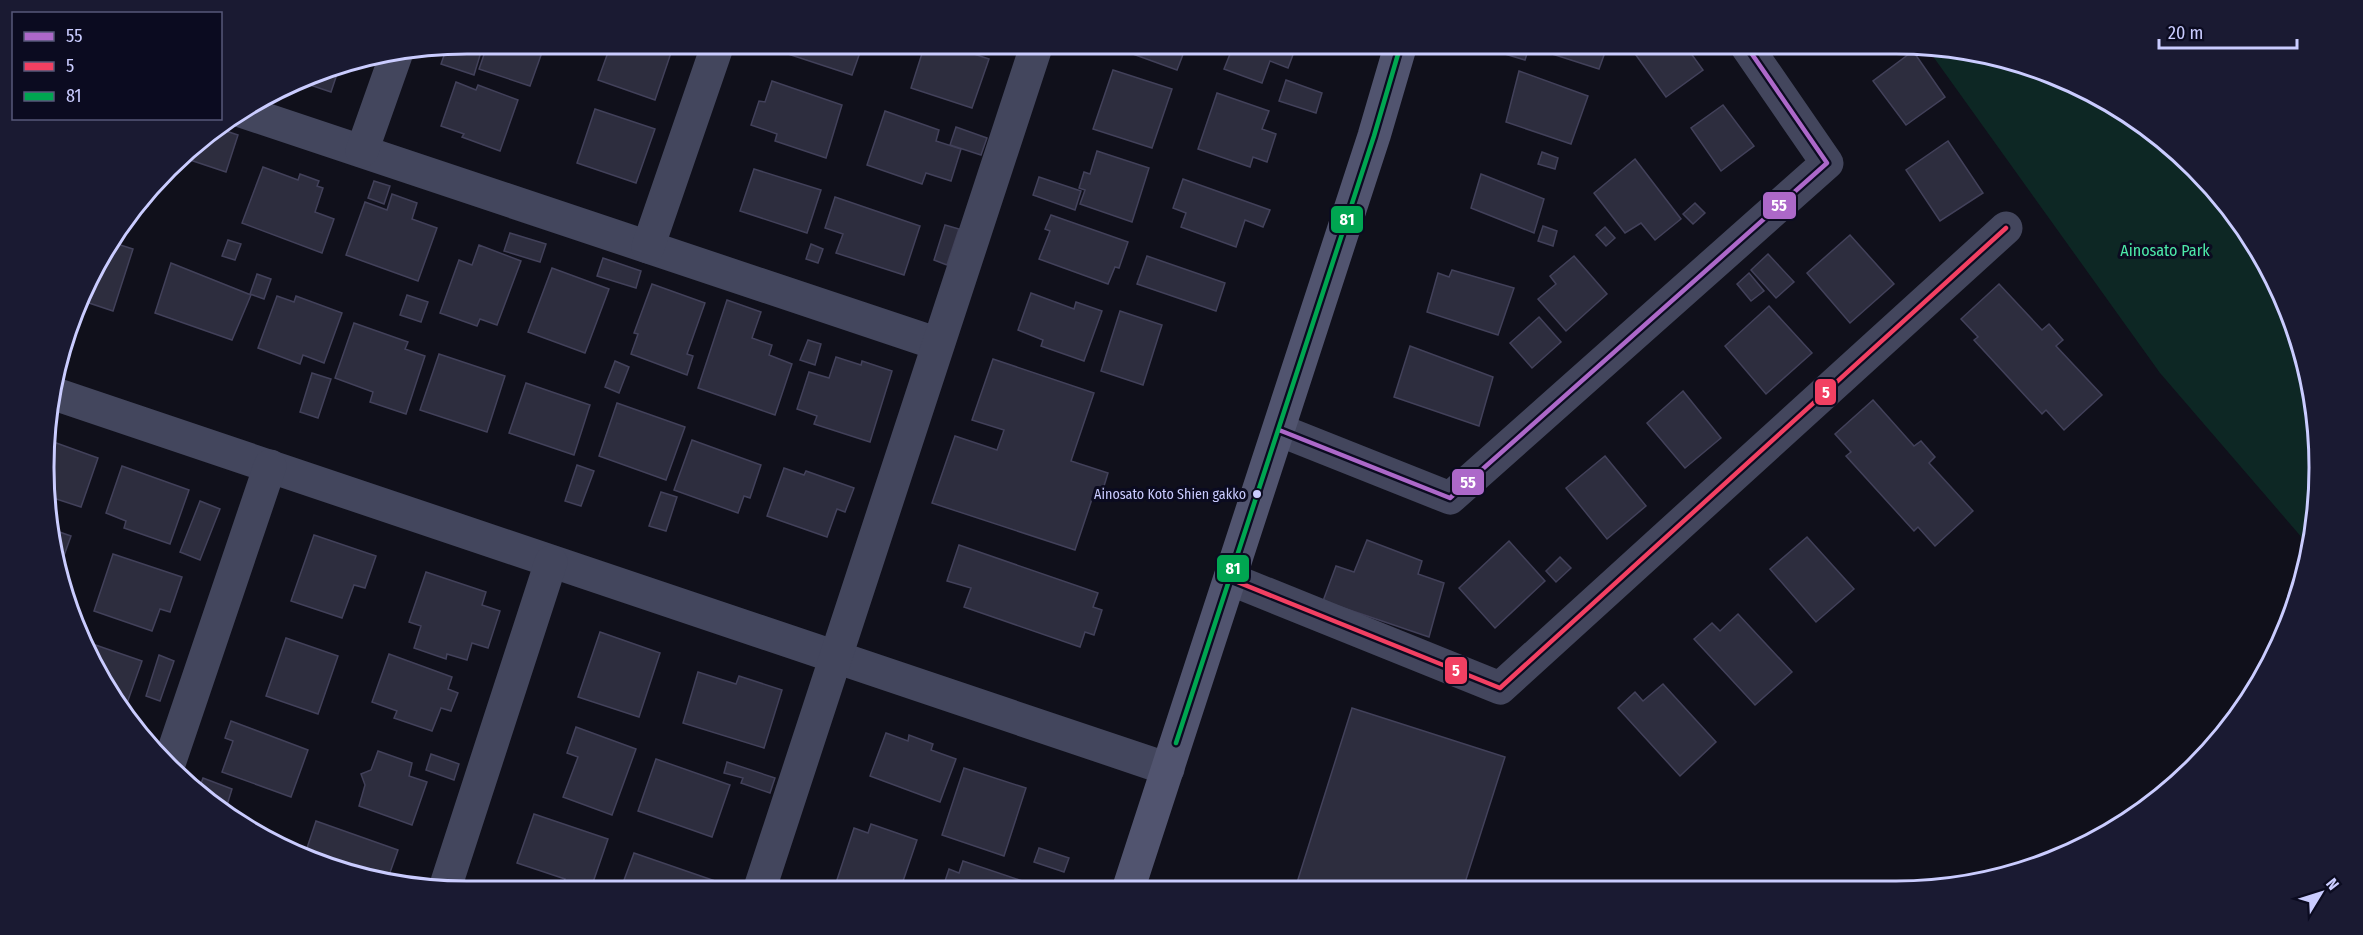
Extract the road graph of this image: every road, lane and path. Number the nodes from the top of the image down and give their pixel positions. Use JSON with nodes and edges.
{"nodes":[{"id":1,"x":715,"y":54,"type":"edge"},
{"id":2,"x":1034,"y":54,"type":"edge"},
{"id":3,"x":1398,"y":54,"type":"edge"},
{"id":4,"x":1752,"y":54,"type":"edge"},
{"id":5,"x":394,"y":61,"type":"edge"},
{"id":6,"x":252,"y":115,"type":"edge"},
{"id":7,"x":362,"y":152,"type":"junction"},
{"id":8,"x":2006,"y":228,"type":"dead end"},
{"id":9,"x":648,"y":247,"type":"junction"},
{"id":10,"x":938,"y":344,"type":"junction"},
{"id":11,"x":61,"y":396,"type":"edge"},
{"id":12,"x":1279,"y":430,"type":"junction"},
{"id":13,"x":270,"y":466,"type":"junction"},
{"id":14,"x":551,"y":562,"type":"junction"},
{"id":15,"x":1230,"y":579,"type":"junction"},
{"id":16,"x":834,"y":657,"type":"junction"},
{"id":17,"x":172,"y":756,"type":"edge"},
{"id":18,"x":1168,"y":769,"type":"junction"},
{"id":19,"x":448,"y":880,"type":"edge"},
{"id":20,"x":762,"y":881,"type":"edge"},
{"id":21,"x":1131,"y":881,"type":"edge"}],
"edges":[{"from":1,"to":9,"type":"street"},
{"from":2,"to":10,"type":"street"},
{"from":3,"to":12,"type":"street"},
{"from":4,"to":12,"type":"street"},
{"from":5,"to":7,"type":"street"},
{"from":6,"to":7,"type":"street"},
{"from":7,"to":9,"type":"street"},
{"from":8,"to":15,"type":"street"},
{"from":9,"to":10,"type":"street"},
{"from":10,"to":16,"type":"street"},
{"from":11,"to":13,"type":"street"},
{"from":12,"to":15,"type":"street"},
{"from":13,"to":14,"type":"street"},
{"from":13,"to":17,"type":"street"},
{"from":14,"to":16,"type":"street"},
{"from":14,"to":19,"type":"street"},
{"from":15,"to":18,"type":"street"},
{"from":16,"to":18,"type":"street"},
{"from":16,"to":20,"type":"street"},
{"from":18,"to":21,"type":"street"}]}
